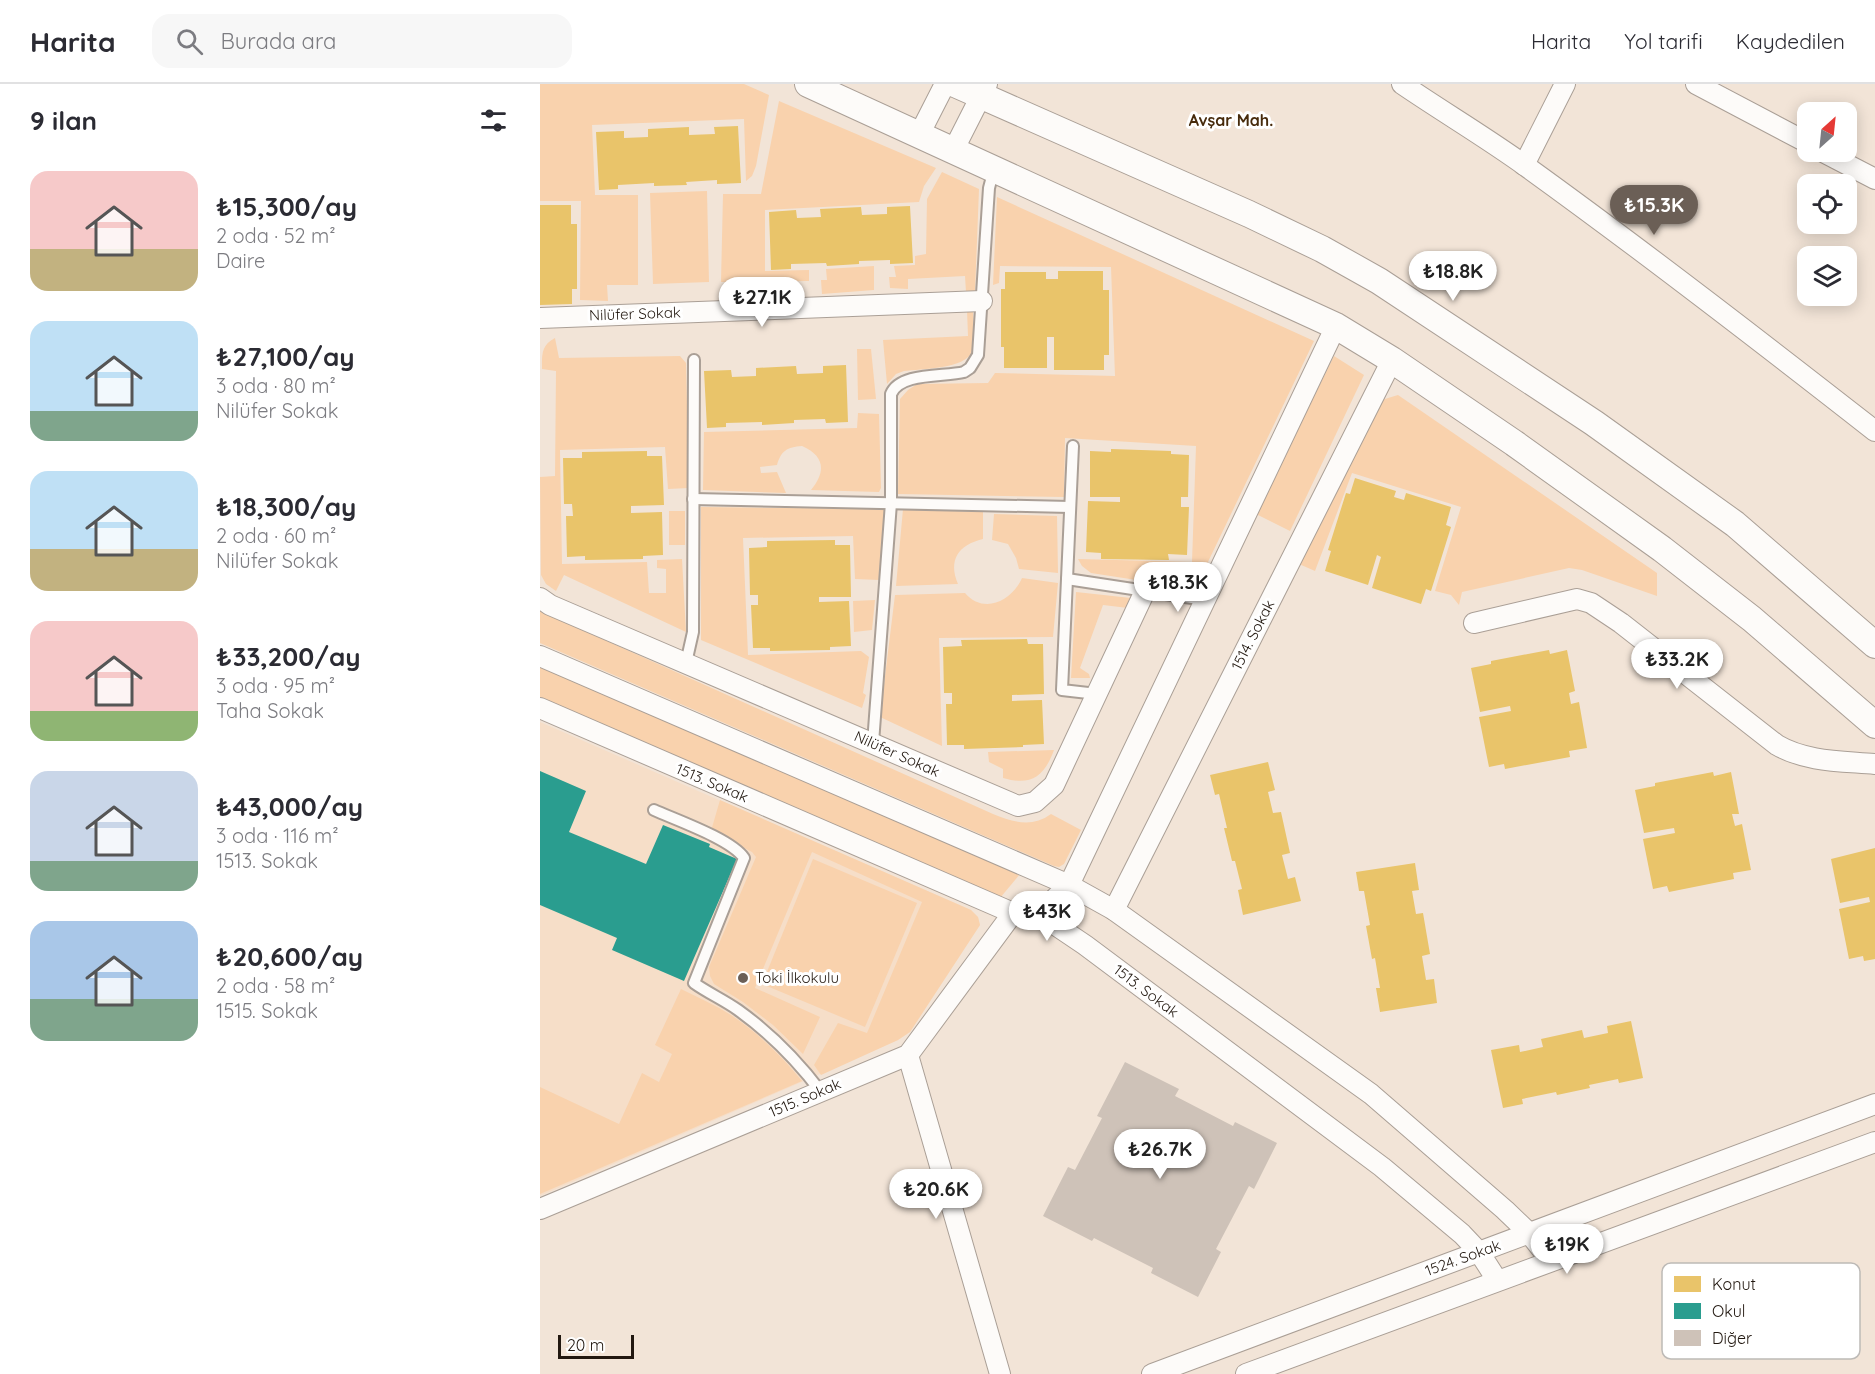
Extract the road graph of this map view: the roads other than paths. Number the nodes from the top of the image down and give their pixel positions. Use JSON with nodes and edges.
{"nodes":[{"id":1,"x":808,"y":84,"type":"edge"},
{"id":2,"x":945,"y":84,"type":"edge"},
{"id":3,"x":955,"y":84,"type":"edge"},
{"id":4,"x":1402,"y":84,"type":"edge"},
{"id":5,"x":1565,"y":84,"type":"edge"},
{"id":6,"x":1696,"y":84,"type":"edge"},
{"id":7,"x":984,"y":90,"type":"edge"},
{"id":8,"x":919,"y":135,"type":"junction"},
{"id":9,"x":1797,"y":137,"type":"edge"},
{"id":10,"x":953,"y":151,"type":"junction"},
{"id":11,"x":1842,"y":162,"type":"edge"},
{"id":12,"x":1524,"y":165,"type":"junction"},
{"id":13,"x":994,"y":169,"type":"junction"},
{"id":14,"x":1875,"y":179,"type":"edge"},
{"id":15,"x":982,"y":301,"type":"junction"},
{"id":16,"x":540,"y":318,"type":"edge"},
{"id":17,"x":1336,"y":326,"type":"junction"},
{"id":18,"x":694,"y":360,"type":"dead end"},
{"id":19,"x":1392,"y":360,"type":"junction"},
{"id":20,"x":1875,"y":430,"type":"edge"},
{"id":21,"x":1073,"y":446,"type":"dead end"},
{"id":22,"x":693,"y":499,"type":"junction"},
{"id":23,"x":891,"y":503,"type":"junction"},
{"id":24,"x":1070,"y":507,"type":"junction"},
{"id":25,"x":1067,"y":579,"type":"junction"},
{"id":26,"x":1146,"y":591,"type":"junction"},
{"id":27,"x":540,"y":598,"type":"edge"},
{"id":28,"x":1205,"y":600,"type":"junction"},
{"id":29,"x":1474,"y":623,"type":"dead end"},
{"id":30,"x":1875,"y":645,"type":"edge"},
{"id":31,"x":540,"y":656,"type":"edge"},
{"id":32,"x":686,"y":663,"type":"junction"},
{"id":33,"x":1097,"y":694,"type":"junction"},
{"id":34,"x":540,"y":708,"type":"edge"},
{"id":35,"x":1875,"y":725,"type":"edge"},
{"id":36,"x":873,"y":743,"type":"junction"},
{"id":37,"x":1875,"y":764,"type":"edge"},
{"id":38,"x":654,"y":810,"type":"dead end"},
{"id":39,"x":1069,"y":885,"type":"junction"},
{"id":40,"x":1114,"y":910,"type":"junction"},
{"id":41,"x":1013,"y":913,"type":"junction"},
{"id":42,"x":1039,"y":914,"type":"junction"},
{"id":43,"x":908,"y":1055,"type":"junction"},
{"id":44,"x":821,"y":1092,"type":"junction"},
{"id":45,"x":1875,"y":1104,"type":"edge"},
{"id":46,"x":1875,"y":1142,"type":"edge"},
{"id":47,"x":540,"y":1209,"type":"edge"},
{"id":48,"x":1530,"y":1233,"type":"junction"},
{"id":49,"x":1479,"y":1252,"type":"junction"},
{"id":50,"x":1551,"y":1261,"type":"junction"},
{"id":51,"x":1497,"y":1280,"type":"junction"},
{"id":52,"x":1000,"y":1374,"type":"edge"},
{"id":53,"x":1152,"y":1374,"type":"edge"},
{"id":54,"x":1246,"y":1374,"type":"edge"}],
"edges":[{"from":1,"to":8,"type":"street"},
{"from":2,"to":8,"type":"street"},
{"from":3,"to":7,"type":"street"},
{"from":4,"to":12,"type":"street"},
{"from":5,"to":12,"type":"street"},
{"from":6,"to":9,"type":"street"},
{"from":7,"to":10,"type":"street"},
{"from":7,"to":30,"type":"street"},
{"from":8,"to":10,"type":"street"},
{"from":10,"to":13,"type":"street"},
{"from":11,"to":14,"type":"street"},
{"from":12,"to":20,"type":"street"},
{"from":13,"to":15,"type":"lane"},
{"from":13,"to":17,"type":"street"},
{"from":15,"to":16,"type":"street","name":"Nilüfer Sokak"},
{"from":15,"to":23,"type":"lane"},
{"from":17,"to":19,"type":"street"},
{"from":17,"to":28,"type":"street"},
{"from":18,"to":22,"type":"lane"},
{"from":19,"to":35,"type":"street"},
{"from":19,"to":40,"type":"street","name":"1514. Sokak"},
{"from":21,"to":24,"type":"lane"},
{"from":22,"to":23,"type":"lane"},
{"from":22,"to":32,"type":"lane"},
{"from":23,"to":24,"type":"lane"},
{"from":23,"to":36,"type":"lane"},
{"from":24,"to":25,"type":"lane"},
{"from":25,"to":26,"type":"lane"},
{"from":25,"to":33,"type":"lane"},
{"from":26,"to":28,"type":"lane"},
{"from":26,"to":33,"type":"street","name":"Nilüfer Sokak"},
{"from":27,"to":32,"type":"street","name":"Nilüfer Sokak"},
{"from":28,"to":39,"type":"street"},
{"from":29,"to":37,"type":"street"},
{"from":31,"to":39,"type":"street"},
{"from":32,"to":36,"type":"street","name":"Nilüfer Sokak"},
{"from":33,"to":36,"type":"street","name":"Nilüfer Sokak"},
{"from":34,"to":41,"type":"street","name":"1513. Sokak"},
{"from":38,"to":44,"type":"lane"},
{"from":39,"to":40,"type":"street"},
{"from":39,"to":42,"type":"street"},
{"from":40,"to":48,"type":"street"},
{"from":41,"to":42,"type":"street","name":"1513. Sokak"},
{"from":41,"to":43,"type":"street"},
{"from":42,"to":49,"type":"street","name":"1513. Sokak"},
{"from":43,"to":44,"type":"street","name":"1515. Sokak"},
{"from":43,"to":52,"type":"street"},
{"from":44,"to":47,"type":"street","name":"1515. Sokak"},
{"from":45,"to":48,"type":"street","name":"1524. Sokak"},
{"from":46,"to":50,"type":"street"},
{"from":48,"to":49,"type":"street","name":"1524. Sokak"},
{"from":48,"to":50,"type":"street"},
{"from":49,"to":51,"type":"street","name":"1513. Sokak"},
{"from":49,"to":53,"type":"street","name":"1524. Sokak"},
{"from":50,"to":51,"type":"street"},
{"from":51,"to":54,"type":"street"}]}
